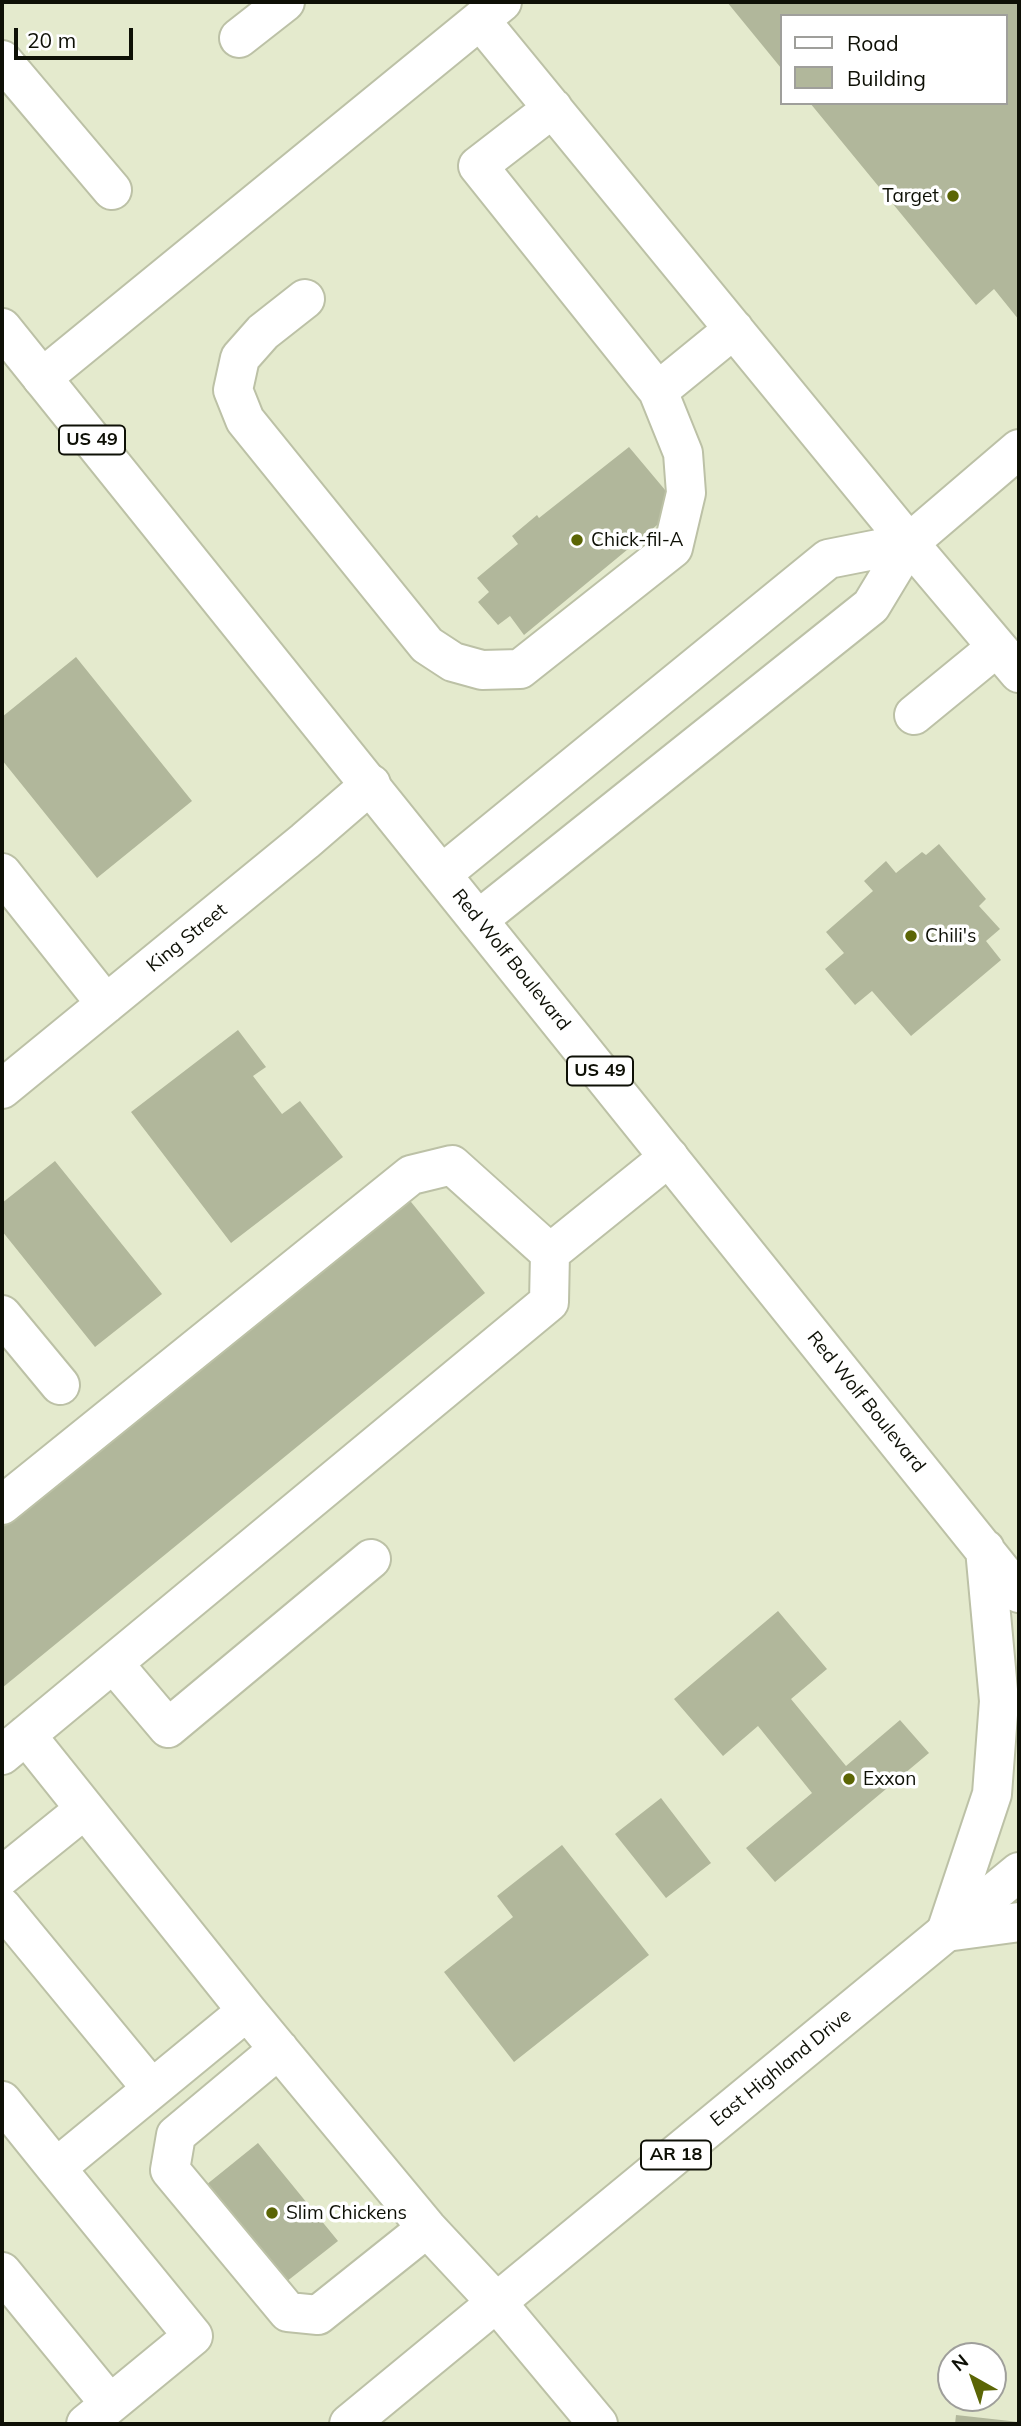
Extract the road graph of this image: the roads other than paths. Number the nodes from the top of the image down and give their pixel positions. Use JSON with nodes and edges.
{"nodes":[{"id":1,"x":285,"y":2,"type":"edge"},
{"id":2,"x":491,"y":11,"type":"edge"},
{"id":3,"x":239,"y":38,"type":"dead end"},
{"id":4,"x":2,"y":60,"type":"edge"},
{"id":5,"x":553,"y":108,"type":"junction"},
{"id":6,"x":112,"y":190,"type":"dead end"},
{"id":7,"x":305,"y":299,"type":"dead end"},
{"id":8,"x":734,"y":329,"type":"junction"},
{"id":9,"x":4,"y":338,"type":"edge"},
{"id":10,"x":42,"y":378,"type":"junction"},
{"id":11,"x":657,"y":391,"type":"junction"},
{"id":12,"x":1019,"y":449,"type":"edge"},
{"id":13,"x":909,"y":543,"type":"junction"},
{"id":14,"x":1008,"y":660,"type":"edge"},
{"id":15,"x":914,"y":715,"type":"dead end"},
{"id":16,"x":371,"y":784,"type":"junction"},
{"id":17,"x":2,"y":873,"type":"edge"},
{"id":18,"x":442,"y":874,"type":"junction"},
{"id":19,"x":478,"y":920,"type":"junction"},
{"id":20,"x":106,"y":1004,"type":"junction"},
{"id":21,"x":2,"y":1089,"type":"edge"},
{"id":22,"x":669,"y":1157,"type":"junction"},
{"id":23,"x":550,"y":1253,"type":"junction"},
{"id":24,"x":2,"y":1315,"type":"edge"},
{"id":25,"x":60,"y":1385,"type":"dead end"},
{"id":26,"x":2,"y":1505,"type":"edge"},
{"id":27,"x":985,"y":1549,"type":"junction"},
{"id":28,"x":371,"y":1559,"type":"dead end"},
{"id":29,"x":1019,"y":1567,"type":"edge"},
{"id":30,"x":1019,"y":1592,"type":"edge"},
{"id":31,"x":113,"y":1663,"type":"junction"},
{"id":32,"x":14,"y":1745,"type":"edge"},
{"id":33,"x":85,"y":1809,"type":"junction"},
{"id":34,"x":1019,"y":1872,"type":"edge"},
{"id":35,"x":2,"y":1876,"type":"edge"},
{"id":36,"x":2,"y":1907,"type":"edge"},
{"id":37,"x":1019,"y":1922,"type":"edge"},
{"id":38,"x":946,"y":1932,"type":"junction"},
{"id":39,"x":247,"y":2011,"type":"junction"},
{"id":40,"x":279,"y":2049,"type":"junction"},
{"id":41,"x":152,"y":2089,"type":"junction"},
{"id":42,"x":2,"y":2101,"type":"edge"},
{"id":43,"x":56,"y":2168,"type":"junction"},
{"id":44,"x":427,"y":2228,"type":"junction"},
{"id":45,"x":2,"y":2272,"type":"edge"},
{"id":46,"x":496,"y":2303,"type":"junction"},
{"id":47,"x":98,"y":2414,"type":"edge"},
{"id":48,"x":349,"y":2424,"type":"edge"},
{"id":49,"x":598,"y":2424,"type":"edge"}],
"edges":[{"from":1,"to":3,"type":"main road"},
{"from":2,"to":5,"type":"main road"},
{"from":2,"to":10,"type":"main road"},
{"from":4,"to":6,"type":"main road"},
{"from":5,"to":8,"type":"main road"},
{"from":5,"to":11,"type":"main road"},
{"from":7,"to":11,"type":"main road"},
{"from":8,"to":11,"type":"main road"},
{"from":8,"to":13,"type":"main road"},
{"from":9,"to":10,"type":"main road","name":"Red Wolf Boulevard","number":"US 49"},
{"from":10,"to":16,"type":"main road","name":"Red Wolf Boulevard","number":"US 49"},
{"from":12,"to":13,"type":"main road"},
{"from":13,"to":14,"type":"main road"},
{"from":13,"to":18,"type":"main road"},
{"from":13,"to":19,"type":"main road"},
{"from":14,"to":15,"type":"main road"},
{"from":16,"to":18,"type":"main road","name":"Red Wolf Boulevard","number":"US 49"},
{"from":16,"to":20,"type":"main road","name":"King Street"},
{"from":17,"to":20,"type":"main road"},
{"from":18,"to":19,"type":"main road","name":"Red Wolf Boulevard","number":"US 49"},
{"from":19,"to":22,"type":"main road","name":"Red Wolf Boulevard","number":"US 49"},
{"from":20,"to":21,"type":"main road","name":"King Street"},
{"from":22,"to":23,"type":"main road"},
{"from":22,"to":27,"type":"main road","name":"Red Wolf Boulevard","number":"US 49"},
{"from":23,"to":26,"type":"main road"},
{"from":23,"to":31,"type":"main road"},
{"from":24,"to":25,"type":"main road"},
{"from":27,"to":29,"type":"main road"},
{"from":27,"to":30,"type":"main road","name":"Red Wolf Boulevard","number":"US 49"},
{"from":27,"to":38,"type":"main road"},
{"from":28,"to":31,"type":"main road"},
{"from":31,"to":32,"type":"main road"},
{"from":32,"to":33,"type":"main road"},
{"from":33,"to":35,"type":"main road"},
{"from":33,"to":39,"type":"main road"},
{"from":34,"to":38,"type":"main road","name":"East Highland Drive","number":"AR 18"},
{"from":36,"to":41,"type":"main road"},
{"from":37,"to":38,"type":"main road"},
{"from":38,"to":46,"type":"main road","name":"East Highland Drive","number":"AR 18"},
{"from":39,"to":40,"type":"main road"},
{"from":39,"to":41,"type":"main road"},
{"from":40,"to":44,"type":"main road"},
{"from":40,"to":44,"type":"main road"},
{"from":41,"to":43,"type":"main road"},
{"from":42,"to":43,"type":"main road"},
{"from":43,"to":47,"type":"main road"},
{"from":44,"to":46,"type":"main road"},
{"from":45,"to":47,"type":"main road"},
{"from":46,"to":48,"type":"main road","name":"East Highland Drive","number":"AR 18"},
{"from":46,"to":49,"type":"main road"}]}
